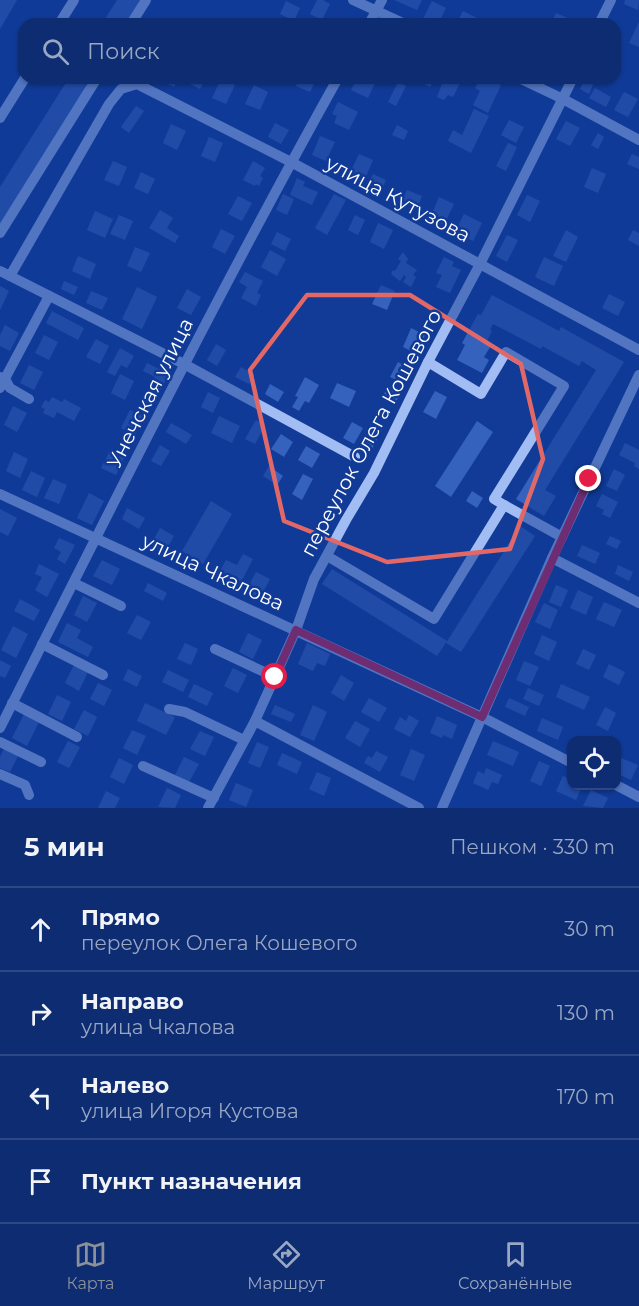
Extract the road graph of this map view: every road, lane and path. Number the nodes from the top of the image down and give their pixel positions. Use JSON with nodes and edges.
{"nodes":[{"id":1,"x":74,"y":0,"type":"edge"},
{"id":2,"x":147,"y":0,"type":"edge"},
{"id":3,"x":354,"y":0,"type":"edge"},
{"id":4,"x":382,"y":0,"type":"edge"},
{"id":5,"x":611,"y":0,"type":"edge"},
{"id":6,"x":376,"y":10,"type":"junction"},
{"id":7,"x":63,"y":18,"type":"edge"},
{"id":8,"x":135,"y":18,"type":"edge"},
{"id":9,"x":372,"y":18,"type":"edge"},
{"id":10,"x":393,"y":18,"type":"edge"},
{"id":11,"x":602,"y":18,"type":"edge"},
{"id":12,"x":21,"y":84,"type":"edge"},
{"id":13,"x":93,"y":84,"type":"edge"},
{"id":14,"x":335,"y":84,"type":"edge"},
{"id":15,"x":532,"y":84,"type":"edge"},
{"id":16,"x":570,"y":84,"type":"edge"},
{"id":17,"x":0,"y":95,"type":"edge"},
{"id":18,"x":563,"y":99,"type":"junction"},
{"id":19,"x":10,"y":102,"type":"junction"},
{"id":20,"x":0,"y":118,"type":"edge"},
{"id":21,"x":639,"y":140,"type":"edge"},
{"id":22,"x":291,"y":162,"type":"junction"},
{"id":23,"x":0,"y":232,"type":"edge"},
{"id":24,"x":480,"y":264,"type":"junction"},
{"id":25,"x":5,"y":273,"type":"edge"},
{"id":26,"x":49,"y":296,"type":"junction"},
{"id":27,"x":639,"y":350,"type":"edge"},
{"id":28,"x":428,"y":362,"type":"junction"},
{"id":29,"x":184,"y":364,"type":"junction"},
{"id":30,"x":639,"y":375,"type":"edge"},
{"id":31,"x":2,"y":382,"type":"edge"},
{"id":32,"x":29,"y":399,"type":"dead end"},
{"id":33,"x":355,"y":457,"type":"dead end"},
{"id":34,"x":0,"y":494,"type":"edge"},
{"id":35,"x":504,"y":505,"type":"junction"},
{"id":36,"x":562,"y":537,"type":"junction"},
{"id":37,"x":96,"y":538,"type":"junction"},
{"id":38,"x":327,"y":556,"type":"junction"},
{"id":39,"x":552,"y":558,"type":"junction"},
{"id":40,"x":74,"y":583,"type":"junction"},
{"id":41,"x":639,"y":603,"type":"edge"},
{"id":42,"x":121,"y":606,"type":"dead end"},
{"id":43,"x":296,"y":630,"type":"junction"},
{"id":44,"x":42,"y":644,"type":"junction"},
{"id":45,"x":215,"y":649,"type":"dead end"},
{"id":46,"x":103,"y":675,"type":"dead end"},
{"id":47,"x":275,"y":677,"type":"junction"},
{"id":48,"x":12,"y":703,"type":"junction"},
{"id":49,"x":169,"y":709,"type":"dead end"},
{"id":50,"x":482,"y":717,"type":"junction"},
{"id":51,"x":255,"y":721,"type":"junction"},
{"id":52,"x":0,"y":728,"type":"edge"},
{"id":53,"x":77,"y":737,"type":"dead end"},
{"id":54,"x":244,"y":740,"type":"junction"},
{"id":55,"x":0,"y":742,"type":"edge"},
{"id":56,"x":567,"y":760,"type":"edge"},
{"id":57,"x":41,"y":762,"type":"dead end"},
{"id":58,"x":143,"y":766,"type":"dead end"},
{"id":59,"x":0,"y":774,"type":"edge"},
{"id":60,"x":621,"y":788,"type":"edge"},
{"id":61,"x":29,"y":795,"type":"dead end"},
{"id":62,"x":639,"y":797,"type":"edge"},
{"id":63,"x":211,"y":803,"type":"edge"},
{"id":64,"x":419,"y":808,"type":"edge"},
{"id":65,"x":442,"y":808,"type":"edge"}],
"edges":[{"from":1,"to":7,"type":"street"},
{"from":2,"to":8,"type":"street"},
{"from":3,"to":6,"type":"street"},
{"from":4,"to":6,"type":"street"},
{"from":5,"to":11,"type":"street"},
{"from":6,"to":9,"type":"street"},
{"from":6,"to":10,"type":"street"},
{"from":12,"to":19,"type":"street"},
{"from":13,"to":23,"type":"street"},
{"from":14,"to":22,"type":"street","name":"Унечская улица"},
{"from":15,"to":18,"type":"street"},
{"from":16,"to":18,"type":"street","name":"переулок Олега Кошевого"},
{"from":17,"to":19,"type":"street"},
{"from":18,"to":21,"type":"street"},
{"from":18,"to":24,"type":"street","name":"переулок Олега Кошевого"},
{"from":19,"to":20,"type":"street"},
{"from":22,"to":24,"type":"street","name":"улица Кутузова"},
{"from":22,"to":25,"type":"street","name":"улица Кутузова"},
{"from":22,"to":29,"type":"street","name":"Унечская улица"},
{"from":24,"to":27,"type":"street","name":"улица Кутузова"},
{"from":24,"to":28,"type":"street","name":"переулок Олега Кошевого"},
{"from":25,"to":26,"type":"street"},
{"from":26,"to":29,"type":"street"},
{"from":26,"to":31,"type":"street"},
{"from":28,"to":35,"type":"street"},
{"from":28,"to":38,"type":"street","name":"переулок Олега Кошевого"},
{"from":29,"to":33,"type":"street"},
{"from":29,"to":37,"type":"street","name":"Унечская улица"},
{"from":30,"to":36,"type":"street"},
{"from":31,"to":32,"type":"street"},
{"from":34,"to":37,"type":"street","name":"улица Чкалова"},
{"from":35,"to":36,"type":"street"},
{"from":35,"to":38,"type":"street"},
{"from":36,"to":39,"type":"street"},
{"from":37,"to":40,"type":"street","name":"Унечская улица"},
{"from":37,"to":43,"type":"street","name":"улица Чкалова"},
{"from":38,"to":43,"type":"street","name":"переулок Олега Кошевого"},
{"from":39,"to":41,"type":"street"},
{"from":39,"to":50,"type":"street"},
{"from":40,"to":42,"type":"street"},
{"from":40,"to":44,"type":"street","name":"Унечская улица"},
{"from":43,"to":47,"type":"street","name":"переулок Олега Кошевого"},
{"from":43,"to":50,"type":"street","name":"улица Чкалова"},
{"from":44,"to":46,"type":"street"},
{"from":44,"to":48,"type":"street","name":"Унечская улица"},
{"from":45,"to":47,"type":"street"},
{"from":47,"to":51,"type":"street","name":"переулок Олега Кошевого"},
{"from":48,"to":52,"type":"street","name":"Унечская улица"},
{"from":48,"to":53,"type":"street"},
{"from":49,"to":54,"type":"street"},
{"from":50,"to":56,"type":"street","name":"улица Чкалова"},
{"from":50,"to":65,"type":"street"},
{"from":51,"to":54,"type":"street","name":"переулок Олега Кошевого"},
{"from":51,"to":64,"type":"street"},
{"from":54,"to":63,"type":"street","name":"переулок Олега Кошевого"},
{"from":55,"to":57,"type":"street"},
{"from":58,"to":63,"type":"street"},
{"from":59,"to":61,"type":"street"},
{"from":60,"to":62,"type":"street"}]}
